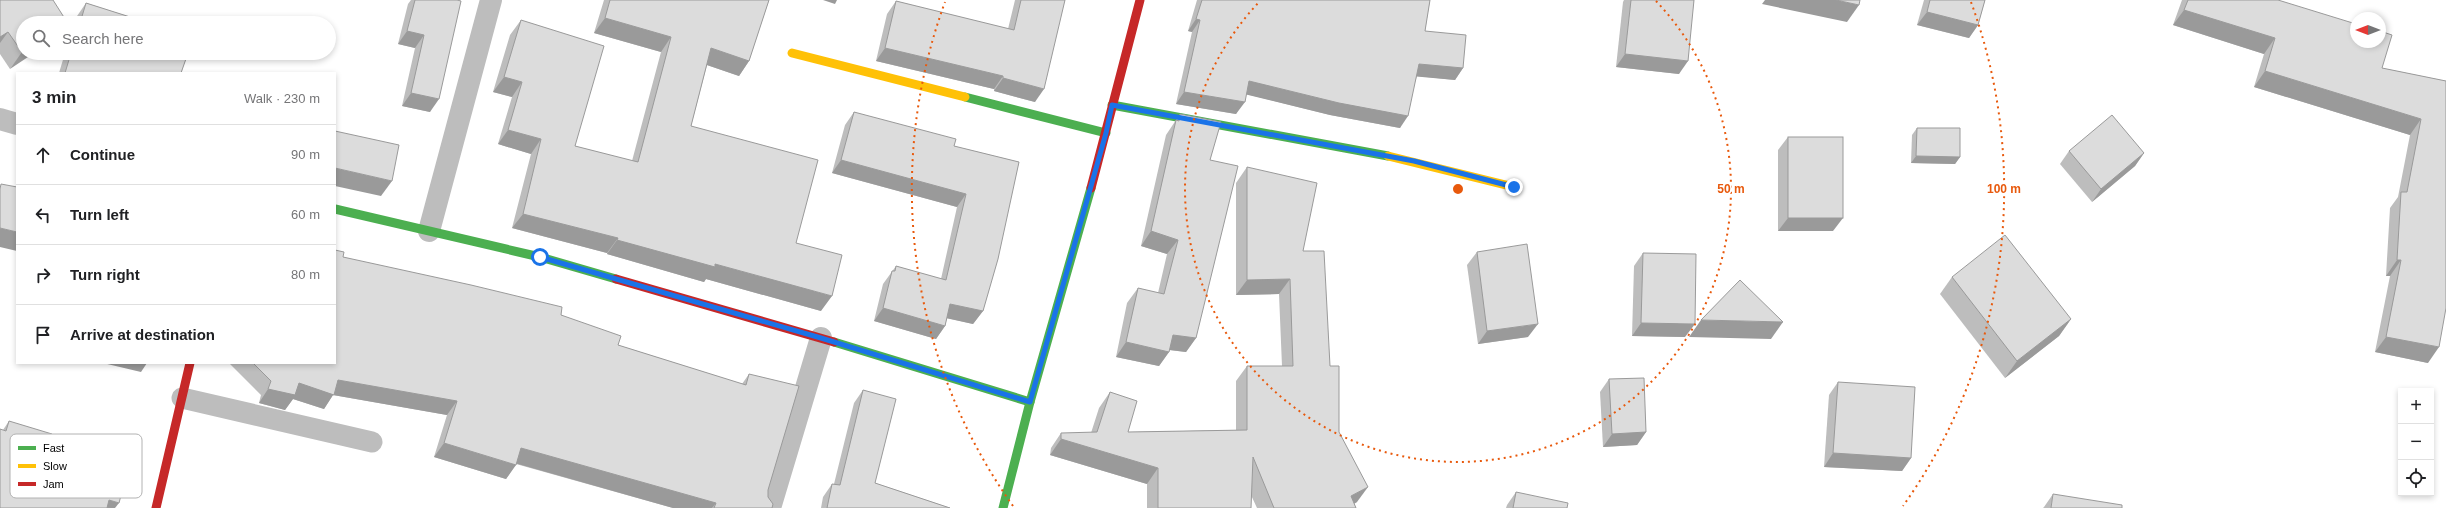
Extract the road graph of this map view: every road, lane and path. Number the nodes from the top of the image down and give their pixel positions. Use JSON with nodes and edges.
{"nodes":[{"id":1,"x":491,"y":0,"type":"edge"},
{"id":2,"x":1140,"y":0,"type":"edge"},
{"id":3,"x":792,"y":53,"type":"dead end"},
{"id":4,"x":1112,"y":105,"type":"junction"},
{"id":5,"x":0,"y":119,"type":"edge"},
{"id":6,"x":16,"y":124,"type":"edge"},
{"id":7,"x":1106,"y":133,"type":"junction"},
{"id":8,"x":1514,"y":187,"type":"dead end"},
{"id":9,"x":336,"y":209,"type":"edge"},
{"id":10,"x":429,"y":231,"type":"junction"},
{"id":11,"x":821,"y":338,"type":"junction"},
{"id":12,"x":190,"y":364,"type":"edge"},
{"id":13,"x":182,"y":398,"type":"junction"},
{"id":14,"x":1030,"y":402,"type":"junction"},
{"id":15,"x":372,"y":442,"type":"dead end"},
{"id":16,"x":156,"y":508,"type":"edge"},
{"id":17,"x":770,"y":508,"type":"edge"},
{"id":18,"x":1002,"y":508,"type":"edge"}],
"edges":[{"from":1,"to":10,"type":"street"},
{"from":2,"to":4,"type":"street"},
{"from":3,"to":7,"type":"street"},
{"from":4,"to":7,"type":"street"},
{"from":4,"to":8,"type":"street"},
{"from":5,"to":6,"type":"street"},
{"from":7,"to":14,"type":"street"},
{"from":9,"to":10,"type":"street"},
{"from":10,"to":11,"type":"street"},
{"from":11,"to":14,"type":"street"},
{"from":11,"to":17,"type":"street"},
{"from":12,"to":13,"type":"street"},
{"from":13,"to":15,"type":"lane"},
{"from":13,"to":16,"type":"street"},
{"from":14,"to":18,"type":"street"}]}
